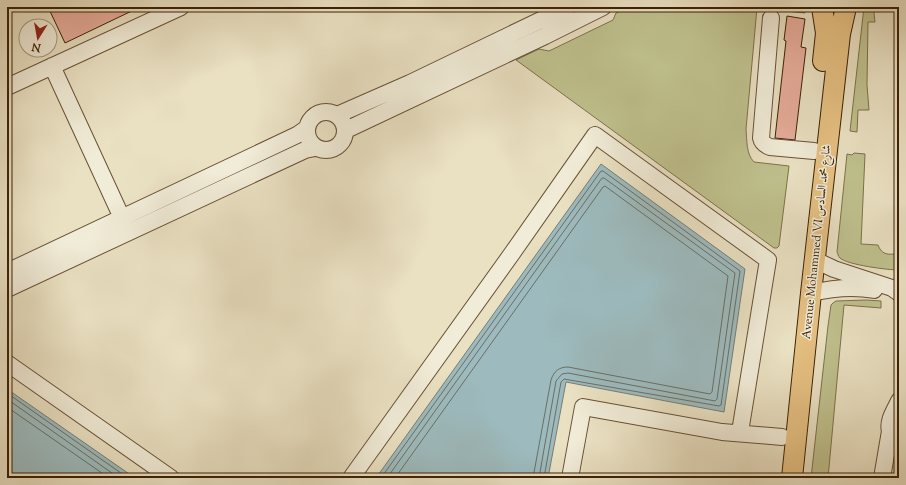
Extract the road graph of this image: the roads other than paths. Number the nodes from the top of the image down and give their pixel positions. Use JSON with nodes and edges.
{"nodes":[{"id":1,"x":181,"y":7,"type":"edge"},
{"id":2,"x":568,"y":7,"type":"edge"},
{"id":3,"x":603,"y":7,"type":"edge"},
{"id":4,"x":822,"y":7,"type":"edge"},
{"id":5,"x":846,"y":7,"type":"edge"},
{"id":6,"x":771,"y":18,"type":"dead end"},
{"id":7,"x":52,"y":66,"type":"junction"},
{"id":8,"x":7,"y":86,"type":"edge"},
{"id":9,"x":337,"y":115,"type":"junction"},
{"id":10,"x":307,"y":128,"type":"junction"},
{"id":11,"x":346,"y":130,"type":"junction"},
{"id":12,"x":315,"y":148,"type":"junction"},
{"id":13,"x":814,"y":151,"type":"junction"},
{"id":14,"x":122,"y":218,"type":"junction"},
{"id":15,"x":815,"y":260,"type":"junction"},
{"id":16,"x":7,"y":272,"type":"edge"},
{"id":17,"x":7,"y":290,"type":"edge"},
{"id":18,"x":811,"y":293,"type":"junction"},
{"id":19,"x":899,"y":295,"type":"edge"},
{"id":20,"x":7,"y":363,"type":"edge"},
{"id":21,"x":899,"y":401,"type":"edge"},
{"id":22,"x":740,"y":432,"type":"junction"},
{"id":23,"x":896,"y":434,"type":"edge"},
{"id":24,"x":782,"y":437,"type":"junction"},
{"id":25,"x":171,"y":478,"type":"edge"},
{"id":26,"x":351,"y":478,"type":"edge"},
{"id":27,"x":570,"y":478,"type":"edge"},
{"id":28,"x":779,"y":478,"type":"edge"},
{"id":29,"x":792,"y":478,"type":"edge"},
{"id":30,"x":882,"y":478,"type":"edge"}],
"edges":[{"from":1,"to":7,"type":"street"},
{"from":2,"to":9,"type":"street"},
{"from":3,"to":11,"type":"street"},
{"from":4,"to":13,"type":"main road","name":"Avenue Mohammed VI شارع محمد السادس"},
{"from":5,"to":15,"type":"main road","name":"Avenue Mohammed VI شارع محمد السادس"},
{"from":6,"to":13,"type":"street"},
{"from":7,"to":8,"type":"street"},
{"from":7,"to":14,"type":"street"},
{"from":9,"to":10,"type":"street"},
{"from":9,"to":11,"type":"street"},
{"from":10,"to":12,"type":"street"},
{"from":10,"to":14,"type":"street"},
{"from":11,"to":12,"type":"street"},
{"from":12,"to":17,"type":"street"},
{"from":13,"to":24,"type":"main road","name":"Avenue Mohammed VI شارع محمد السادس"},
{"from":14,"to":16,"type":"street"},
{"from":15,"to":18,"type":"main road","name":"Avenue Mohammed VI شارع محمد السادس"},
{"from":15,"to":19,"type":"street"},
{"from":18,"to":19,"type":"street"},
{"from":18,"to":29,"type":"main road","name":"Avenue Mohammed VI شارع محمد السادس"},
{"from":20,"to":25,"type":"street"},
{"from":21,"to":23,"type":"street"},
{"from":22,"to":24,"type":"street"},
{"from":22,"to":26,"type":"street"},
{"from":22,"to":27,"type":"street"},
{"from":23,"to":30,"type":"street"},
{"from":24,"to":28,"type":"main road","name":"Avenue Mohammed VI شارع محمد السادس"}]}
